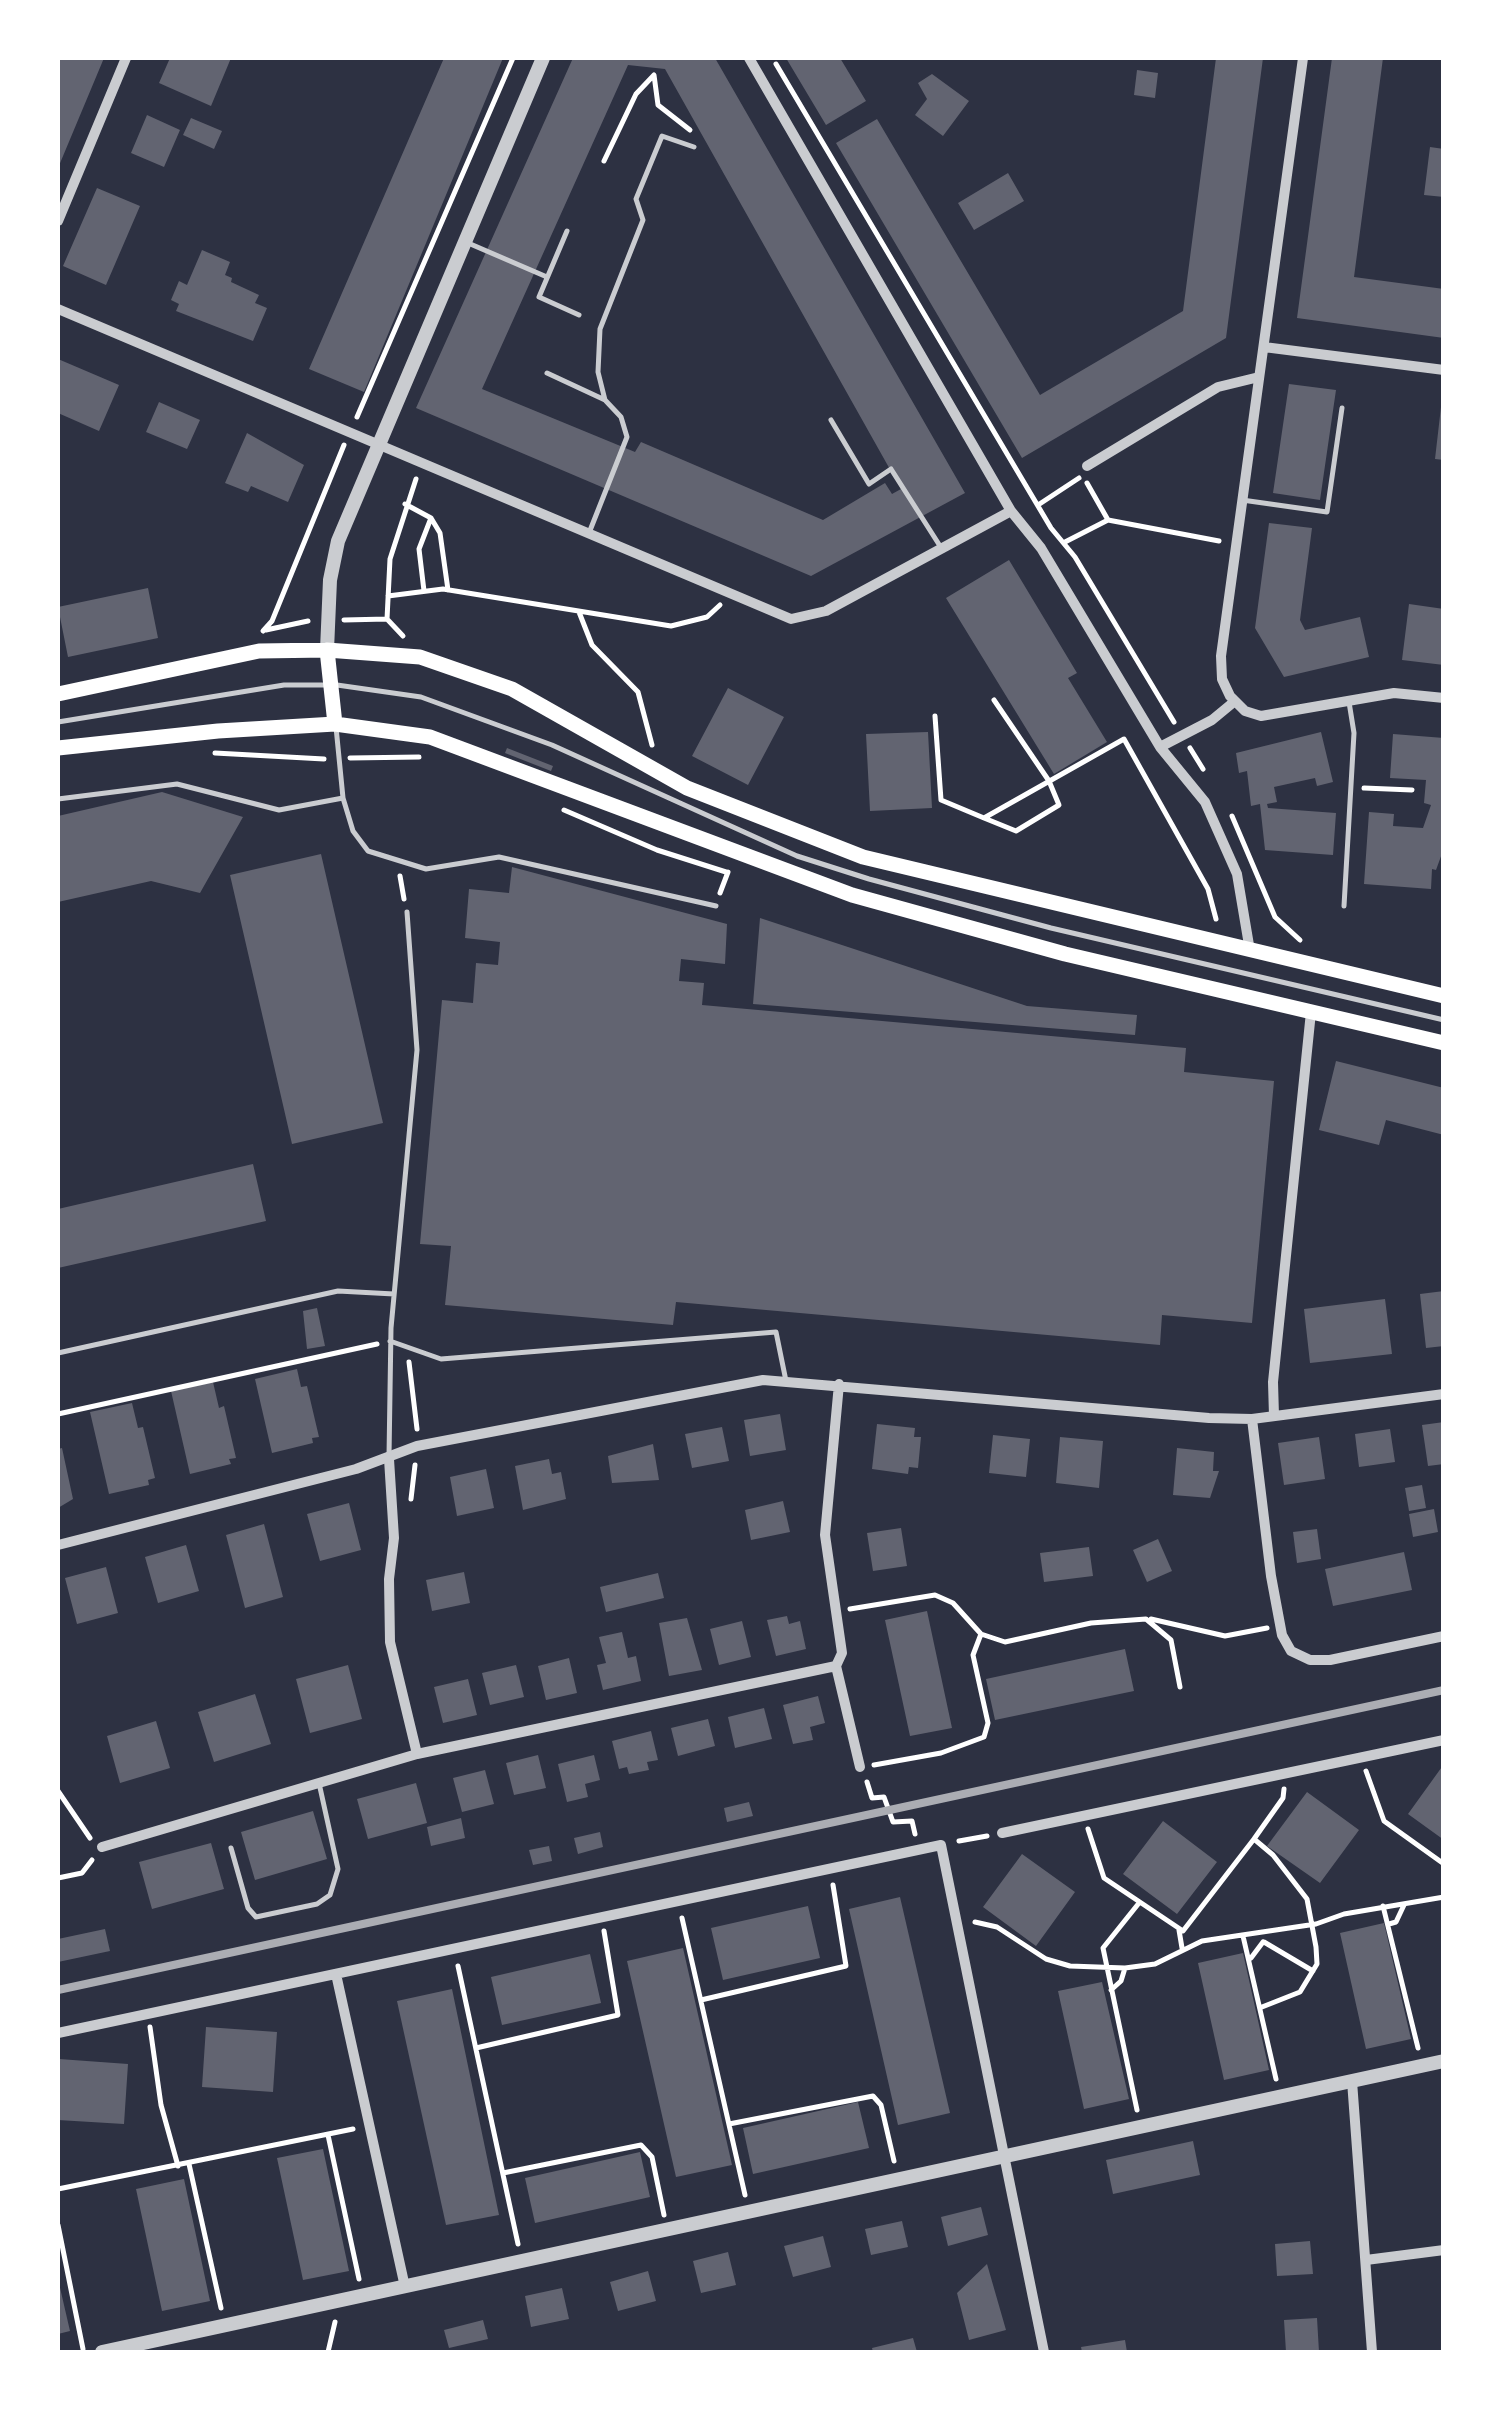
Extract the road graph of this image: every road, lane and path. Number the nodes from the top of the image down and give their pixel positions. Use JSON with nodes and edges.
{"nodes":[{"id":1,"x":126,"y":58,"type":"edge"},
{"id":2,"x":513,"y":58,"type":"edge"},
{"id":3,"x":544,"y":58,"type":"edge"},
{"id":4,"x":749,"y":58,"type":"edge"},
{"id":5,"x":772,"y":58,"type":"edge"},
{"id":6,"x":1303,"y":58,"type":"edge"},
{"id":7,"x":694,"y":147,"type":"joint"},
{"id":8,"x":604,"y":161,"type":"dead end"},
{"id":9,"x":58,"y":220,"type":"edge"},
{"id":10,"x":567,"y":231,"type":"dead end"},
{"id":11,"x":465,"y":242,"type":"junction"},
{"id":12,"x":547,"y":277,"type":"junction"},
{"id":13,"x":58,"y":310,"type":"edge"},
{"id":14,"x":579,"y":315,"type":"dead end"},
{"id":15,"x":1264,"y":346,"type":"junction"},
{"id":16,"x":1444,"y":370,"type":"edge"},
{"id":17,"x":547,"y":372,"type":"dead end"},
{"id":18,"x":1259,"y":377,"type":"junction"},
{"id":19,"x":605,"y":400,"type":"junction"},
{"id":20,"x":1342,"y":408,"type":"dead end"},
{"id":21,"x":830,"y":420,"type":"dead end"},
{"id":22,"x":350,"y":432,"type":"junction"},
{"id":23,"x":378,"y":444,"type":"junction"},
{"id":24,"x":423,"y":462,"type":"junction"},
{"id":25,"x":1085,"y":471,"type":"junction"},
{"id":26,"x":1242,"y":500,"type":"junction"},
{"id":27,"x":405,"y":504,"type":"junction"},
{"id":28,"x":1038,"y":505,"type":"junction"},
{"id":29,"x":1011,"y":511,"type":"junction"},
{"id":30,"x":430,"y":518,"type":"junction"},
{"id":31,"x":1108,"y":520,"type":"junction"},
{"id":32,"x":589,"y":533,"type":"junction"},
{"id":33,"x":1064,"y":542,"type":"junction"},
{"id":34,"x":1236,"y":544,"type":"junction"},
{"id":35,"x":942,"y":548,"type":"junction"},
{"id":36,"x":448,"y":590,"type":"junction"},
{"id":37,"x":424,"y":591,"type":"junction"},
{"id":38,"x":732,"y":594,"type":"junction"},
{"id":39,"x":388,"y":596,"type":"junction"},
{"id":40,"x":579,"y":612,"type":"junction"},
{"id":41,"x":263,"y":631,"type":"dead end"},
{"id":42,"x":328,"y":650,"type":"junction"},
{"id":43,"x":403,"y":655,"type":"junction"},
{"id":44,"x":331,"y":684,"type":"junction"},
{"id":45,"x":58,"y":694,"type":"edge"},
{"id":46,"x":1444,"y":698,"type":"edge"},
{"id":47,"x":1349,"y":699,"type":"junction"},
{"id":48,"x":994,"y":700,"type":"dead end"},
{"id":49,"x":1236,"y":701,"type":"junction"},
{"id":50,"x":935,"y":716,"type":"dead end"},
{"id":51,"x":59,"y":723,"type":"edge"},
{"id":52,"x":335,"y":724,"type":"junction"},
{"id":53,"x":396,"y":730,"type":"junction"},
{"id":54,"x":1182,"y":735,"type":"junction"},
{"id":55,"x":1160,"y":747,"type":"junction"},
{"id":56,"x":58,"y":748,"type":"edge"},
{"id":57,"x":207,"y":752,"type":"dead end"},
{"id":58,"x":654,"y":756,"type":"dead end"},
{"id":59,"x":393,"y":758,"type":"dead end"},
{"id":60,"x":308,"y":759,"type":"dead end"},
{"id":61,"x":1049,"y":782,"type":"junction"},
{"id":62,"x":1213,"y":784,"type":"dead end"},
{"id":63,"x":1351,"y":787,"type":"junction"},
{"id":64,"x":1412,"y":790,"type":"dead end"},
{"id":65,"x":61,"y":798,"type":"edge"},
{"id":66,"x":343,"y":798,"type":"junction"},
{"id":67,"x":1231,"y":814,"type":"dead end"},
{"id":68,"x":984,"y":818,"type":"junction"},
{"id":69,"x":398,"y":860,"type":"junction"},
{"id":70,"x":728,"y":872,"type":"dead end"},
{"id":71,"x":716,"y":906,"type":"joint"},
{"id":72,"x":1344,"y":906,"type":"dead end"},
{"id":73,"x":407,"y":912,"type":"joint"},
{"id":74,"x":1246,"y":918,"type":"junction"},
{"id":75,"x":1275,"y":918,"type":"junction"},
{"id":76,"x":1216,"y":919,"type":"junction"},
{"id":77,"x":1205,"y":920,"type":"dead end"},
{"id":78,"x":1307,"y":945,"type":"dead end"},
{"id":79,"x":1250,"y":952,"type":"junction"},
{"id":80,"x":1444,"y":996,"type":"edge"},
{"id":81,"x":1310,"y":1012,"type":"junction"},
{"id":82,"x":1444,"y":1020,"type":"edge"},
{"id":83,"x":1444,"y":1044,"type":"edge"},
{"id":84,"x":394,"y":1294,"type":"junction"},
{"id":85,"x":390,"y":1342,"type":"junction"},
{"id":86,"x":58,"y":1353,"type":"edge"},
{"id":87,"x":786,"y":1381,"type":"junction"},
{"id":88,"x":839,"y":1384,"type":"junction"},
{"id":89,"x":1444,"y":1394,"type":"edge"},
{"id":90,"x":58,"y":1414,"type":"edge"},
{"id":91,"x":1274,"y":1416,"type":"junction"},
{"id":92,"x":1252,"y":1419,"type":"junction"},
{"id":93,"x":389,"y":1460,"type":"junction"},
{"id":94,"x":58,"y":1544,"type":"edge"},
{"id":95,"x":838,"y":1612,"type":"junction"},
{"id":96,"x":1146,"y":1619,"type":"junction"},
{"id":97,"x":1280,"y":1626,"type":"junction"},
{"id":98,"x":981,"y":1634,"type":"junction"},
{"id":99,"x":1444,"y":1636,"type":"edge"},
{"id":100,"x":836,"y":1666,"type":"junction"},
{"id":101,"x":1180,"y":1687,"type":"dead end"},
{"id":102,"x":1444,"y":1740,"type":"edge"},
{"id":103,"x":417,"y":1754,"type":"junction"},
{"id":104,"x":1363,"y":1757,"type":"junction"},
{"id":105,"x":860,"y":1767,"type":"junction"},
{"id":106,"x":1280,"y":1774,"type":"junction"},
{"id":107,"x":319,"y":1784,"type":"junction"},
{"id":108,"x":58,"y":1791,"type":"edge"},
{"id":109,"x":1086,"y":1816,"type":"junction"},
{"id":110,"x":1002,"y":1834,"type":"joint"},
{"id":111,"x":1254,"y":1839,"type":"junction"},
{"id":112,"x":940,"y":1845,"type":"junction"},
{"id":113,"x":102,"y":1847,"type":"junction"},
{"id":114,"x":231,"y":1848,"type":"dead end"},
{"id":115,"x":1444,"y":1864,"type":"edge"},
{"id":116,"x":830,"y":1868,"type":"junction"},
{"id":117,"x":58,"y":1878,"type":"edge"},
{"id":118,"x":1444,"y":1896,"type":"edge"},
{"id":119,"x":678,"y":1900,"type":"junction"},
{"id":120,"x":1139,"y":1904,"type":"junction"},
{"id":121,"x":1404,"y":1904,"type":"junction"},
{"id":122,"x":1382,"y":1906,"type":"junction"},
{"id":123,"x":601,"y":1917,"type":"junction"},
{"id":124,"x":1389,"y":1924,"type":"junction"},
{"id":125,"x":1312,"y":1925,"type":"junction"},
{"id":126,"x":957,"y":1926,"type":"junction"},
{"id":127,"x":1189,"y":1927,"type":"junction"},
{"id":128,"x":1179,"y":1930,"type":"junction"},
{"id":129,"x":1264,"y":1933,"type":"junction"},
{"id":130,"x":1243,"y":1936,"type":"junction"},
{"id":131,"x":1264,"y":1942,"type":"junction"},
{"id":132,"x":1196,"y":1943,"type":"junction"},
{"id":133,"x":455,"y":1948,"type":"junction"},
{"id":134,"x":1182,"y":1948,"type":"junction"},
{"id":135,"x":1251,"y":1958,"type":"junction"},
{"id":136,"x":1106,"y":1968,"type":"junction"},
{"id":137,"x":1125,"y":1968,"type":"junction"},
{"id":138,"x":1314,"y":1972,"type":"junction"},
{"id":139,"x":336,"y":1974,"type":"junction"},
{"id":140,"x":1110,"y":1990,"type":"junction"},
{"id":141,"x":701,"y":2000,"type":"junction"},
{"id":142,"x":1262,"y":2007,"type":"junction"},
{"id":143,"x":147,"y":2014,"type":"junction"},
{"id":144,"x":58,"y":2033,"type":"edge"},
{"id":145,"x":476,"y":2048,"type":"junction"},
{"id":146,"x":1444,"y":2061,"type":"edge"},
{"id":147,"x":1422,"y":2066,"type":"junction"},
{"id":148,"x":1352,"y":2082,"type":"junction"},
{"id":149,"x":1280,"y":2097,"type":"junction"},
{"id":150,"x":729,"y":2124,"type":"junction"},
{"id":151,"x":370,"y":2126,"type":"junction"},
{"id":152,"x":1140,"y":2127,"type":"junction"},
{"id":153,"x":328,"y":2135,"type":"junction"},
{"id":154,"x":1004,"y":2156,"type":"junction"},
{"id":155,"x":189,"y":2164,"type":"junction"},
{"id":156,"x":178,"y":2166,"type":"junction"},
{"id":157,"x":503,"y":2174,"type":"junction"},
{"id":158,"x":899,"y":2180,"type":"junction"},
{"id":159,"x":58,"y":2189,"type":"edge"},
{"id":160,"x":749,"y":2212,"type":"junction"},
{"id":161,"x":58,"y":2225,"type":"edge"},
{"id":162,"x":668,"y":2230,"type":"junction"},
{"id":163,"x":1444,"y":2250,"type":"edge"},
{"id":164,"x":1366,"y":2260,"type":"junction"},
{"id":165,"x":522,"y":2262,"type":"junction"},
{"id":166,"x":405,"y":2287,"type":"junction"},
{"id":167,"x":363,"y":2296,"type":"junction"},
{"id":168,"x":331,"y":2303,"type":"junction"},
{"id":169,"x":224,"y":2326,"type":"junction"},
{"id":170,"x":84,"y":2352,"type":"edge"},
{"id":171,"x":102,"y":2352,"type":"edge"},
{"id":172,"x":328,"y":2352,"type":"edge"},
{"id":173,"x":1044,"y":2352,"type":"edge"},
{"id":174,"x":1372,"y":2352,"type":"edge"}],
"edges":[{"from":1,"to":9,"type":"street"},
{"from":2,"to":22,"type":"path"},
{"from":3,"to":11,"type":"street"},
{"from":4,"to":29,"type":"street"},
{"from":5,"to":28,"type":"path"},
{"from":6,"to":15,"type":"street"},
{"from":7,"to":8,"type":"path"},
{"from":7,"to":19,"type":"lane"},
{"from":10,"to":12,"type":"lane"},
{"from":11,"to":12,"type":"lane"},
{"from":11,"to":23,"type":"street"},
{"from":12,"to":14,"type":"lane"},
{"from":13,"to":22,"type":"street"},
{"from":15,"to":16,"type":"street"},
{"from":15,"to":18,"type":"street"},
{"from":17,"to":19,"type":"lane"},
{"from":18,"to":25,"type":"street"},
{"from":18,"to":26,"type":"street"},
{"from":19,"to":32,"type":"lane"},
{"from":20,"to":26,"type":"lane"},
{"from":21,"to":35,"type":"lane"},
{"from":22,"to":23,"type":"street"},
{"from":22,"to":41,"type":"path"},
{"from":23,"to":24,"type":"street"},
{"from":23,"to":42,"type":"street"},
{"from":24,"to":27,"type":"path"},
{"from":24,"to":32,"type":"street"},
{"from":25,"to":28,"type":"path"},
{"from":25,"to":31,"type":"path"},
{"from":26,"to":34,"type":"street"},
{"from":27,"to":30,"type":"path"},
{"from":27,"to":39,"type":"path"},
{"from":28,"to":29,"type":"path"},
{"from":28,"to":33,"type":"path"},
{"from":29,"to":35,"type":"street"},
{"from":29,"to":55,"type":"street"},
{"from":30,"to":36,"type":"path"},
{"from":30,"to":37,"type":"path"},
{"from":31,"to":33,"type":"path"},
{"from":31,"to":34,"type":"path"},
{"from":32,"to":38,"type":"street"},
{"from":33,"to":54,"type":"path"},
{"from":34,"to":49,"type":"street"},
{"from":35,"to":38,"type":"street"},
{"from":36,"to":37,"type":"path"},
{"from":36,"to":40,"type":"path"},
{"from":37,"to":39,"type":"path"},
{"from":38,"to":40,"type":"path"},
{"from":39,"to":43,"type":"path"},
{"from":40,"to":58,"type":"path"},
{"from":42,"to":43,"type":"main road"},
{"from":42,"to":44,"type":"main road"},
{"from":42,"to":45,"type":"main road"},
{"from":43,"to":79,"type":"main road"},
{"from":44,"to":51,"type":"lane"},
{"from":44,"to":52,"type":"main road"},
{"from":44,"to":82,"type":"lane"},
{"from":46,"to":47,"type":"street"},
{"from":47,"to":49,"type":"street"},
{"from":47,"to":63,"type":"lane"},
{"from":48,"to":61,"type":"path"},
{"from":49,"to":54,"type":"street"},
{"from":50,"to":68,"type":"path"},
{"from":52,"to":53,"type":"main road"},
{"from":52,"to":56,"type":"main road"},
{"from":52,"to":66,"type":"lane"},
{"from":53,"to":59,"type":"path"},
{"from":53,"to":81,"type":"main road"},
{"from":54,"to":55,"type":"street"},
{"from":54,"to":62,"type":"path"},
{"from":55,"to":74,"type":"street"},
{"from":57,"to":60,"type":"path"},
{"from":61,"to":68,"type":"path"},
{"from":61,"to":68,"type":"path"},
{"from":61,"to":76,"type":"path"},
{"from":63,"to":64,"type":"path"},
{"from":63,"to":72,"type":"lane"},
{"from":65,"to":66,"type":"lane"},
{"from":66,"to":69,"type":"lane"},
{"from":67,"to":75,"type":"path"},
{"from":69,"to":71,"type":"lane"},
{"from":69,"to":73,"type":"path"},
{"from":70,"to":71,"type":"path"},
{"from":73,"to":84,"type":"lane"},
{"from":74,"to":75,"type":"path"},
{"from":74,"to":76,"type":"path"},
{"from":74,"to":79,"type":"street"},
{"from":75,"to":78,"type":"path"},
{"from":76,"to":77,"type":"path"},
{"from":79,"to":80,"type":"main road"},
{"from":81,"to":83,"type":"main road"},
{"from":81,"to":91,"type":"street"},
{"from":84,"to":85,"type":"lane"},
{"from":84,"to":86,"type":"lane"},
{"from":85,"to":87,"type":"lane"},
{"from":85,"to":90,"type":"path"},
{"from":85,"to":93,"type":"lane"},
{"from":87,"to":88,"type":"street"},
{"from":87,"to":93,"type":"street"},
{"from":88,"to":92,"type":"street"},
{"from":88,"to":95,"type":"street"},
{"from":89,"to":91,"type":"street"},
{"from":91,"to":92,"type":"street"},
{"from":92,"to":97,"type":"street"},
{"from":93,"to":94,"type":"street"},
{"from":93,"to":103,"type":"street"},
{"from":95,"to":98,"type":"path"},
{"from":95,"to":100,"type":"street"},
{"from":96,"to":97,"type":"path"},
{"from":96,"to":98,"type":"path"},
{"from":96,"to":101,"type":"path"},
{"from":97,"to":99,"type":"street"},
{"from":98,"to":105,"type":"path"},
{"from":100,"to":103,"type":"street"},
{"from":100,"to":105,"type":"street"},
{"from":102,"to":104,"type":"street"},
{"from":103,"to":107,"type":"street"},
{"from":104,"to":106,"type":"street"},
{"from":104,"to":115,"type":"path"},
{"from":105,"to":112,"type":"path"},
{"from":106,"to":109,"type":"street"},
{"from":106,"to":111,"type":"path"},
{"from":107,"to":113,"type":"street"},
{"from":107,"to":114,"type":"lane"},
{"from":108,"to":113,"type":"path"},
{"from":109,"to":110,"type":"street"},
{"from":109,"to":120,"type":"path"},
{"from":110,"to":112,"type":"path"},
{"from":111,"to":125,"type":"path"},
{"from":111,"to":127,"type":"path"},
{"from":112,"to":116,"type":"street"},
{"from":112,"to":126,"type":"street"},
{"from":113,"to":117,"type":"path"},
{"from":116,"to":119,"type":"street"},
{"from":116,"to":141,"type":"path"},
{"from":118,"to":121,"type":"path"},
{"from":119,"to":123,"type":"street"},
{"from":119,"to":141,"type":"path"},
{"from":120,"to":128,"type":"path"},
{"from":120,"to":136,"type":"path"},
{"from":121,"to":122,"type":"path"},
{"from":121,"to":124,"type":"path"},
{"from":122,"to":124,"type":"path"},
{"from":122,"to":125,"type":"path"},
{"from":123,"to":133,"type":"street"},
{"from":123,"to":145,"type":"path"},
{"from":124,"to":147,"type":"path"},
{"from":125,"to":129,"type":"path"},
{"from":125,"to":138,"type":"path"},
{"from":126,"to":136,"type":"path"},
{"from":126,"to":154,"type":"street"},
{"from":127,"to":128,"type":"path"},
{"from":127,"to":132,"type":"path"},
{"from":128,"to":134,"type":"path"},
{"from":129,"to":130,"type":"path"},
{"from":129,"to":131,"type":"path"},
{"from":130,"to":132,"type":"path"},
{"from":130,"to":135,"type":"path"},
{"from":131,"to":135,"type":"path"},
{"from":131,"to":138,"type":"path"},
{"from":132,"to":134,"type":"path"},
{"from":133,"to":139,"type":"street"},
{"from":133,"to":145,"type":"path"},
{"from":134,"to":137,"type":"path"},
{"from":135,"to":142,"type":"path"},
{"from":136,"to":137,"type":"path"},
{"from":136,"to":140,"type":"path"},
{"from":137,"to":140,"type":"path"},
{"from":138,"to":142,"type":"path"},
{"from":139,"to":143,"type":"street"},
{"from":139,"to":151,"type":"street"},
{"from":140,"to":152,"type":"path"},
{"from":141,"to":150,"type":"path"},
{"from":142,"to":149,"type":"path"},
{"from":143,"to":144,"type":"street"},
{"from":143,"to":156,"type":"path"},
{"from":145,"to":157,"type":"path"},
{"from":146,"to":147,"type":"street"},
{"from":147,"to":148,"type":"street"},
{"from":148,"to":149,"type":"street"},
{"from":148,"to":164,"type":"street"},
{"from":149,"to":152,"type":"street"},
{"from":150,"to":158,"type":"path"},
{"from":150,"to":160,"type":"path"},
{"from":151,"to":153,"type":"path"},
{"from":151,"to":166,"type":"street"},
{"from":152,"to":154,"type":"street"},
{"from":153,"to":155,"type":"path"},
{"from":153,"to":167,"type":"path"},
{"from":154,"to":158,"type":"street"},
{"from":154,"to":173,"type":"street"},
{"from":155,"to":156,"type":"path"},
{"from":155,"to":169,"type":"path"},
{"from":156,"to":159,"type":"path"},
{"from":157,"to":162,"type":"path"},
{"from":157,"to":165,"type":"path"},
{"from":158,"to":160,"type":"street"},
{"from":160,"to":162,"type":"street"},
{"from":161,"to":170,"type":"path"},
{"from":162,"to":165,"type":"street"},
{"from":163,"to":164,"type":"street"},
{"from":164,"to":174,"type":"street"},
{"from":165,"to":166,"type":"street"},
{"from":166,"to":167,"type":"street"},
{"from":167,"to":168,"type":"street"},
{"from":168,"to":169,"type":"street"},
{"from":168,"to":172,"type":"path"},
{"from":169,"to":171,"type":"street"}]}
